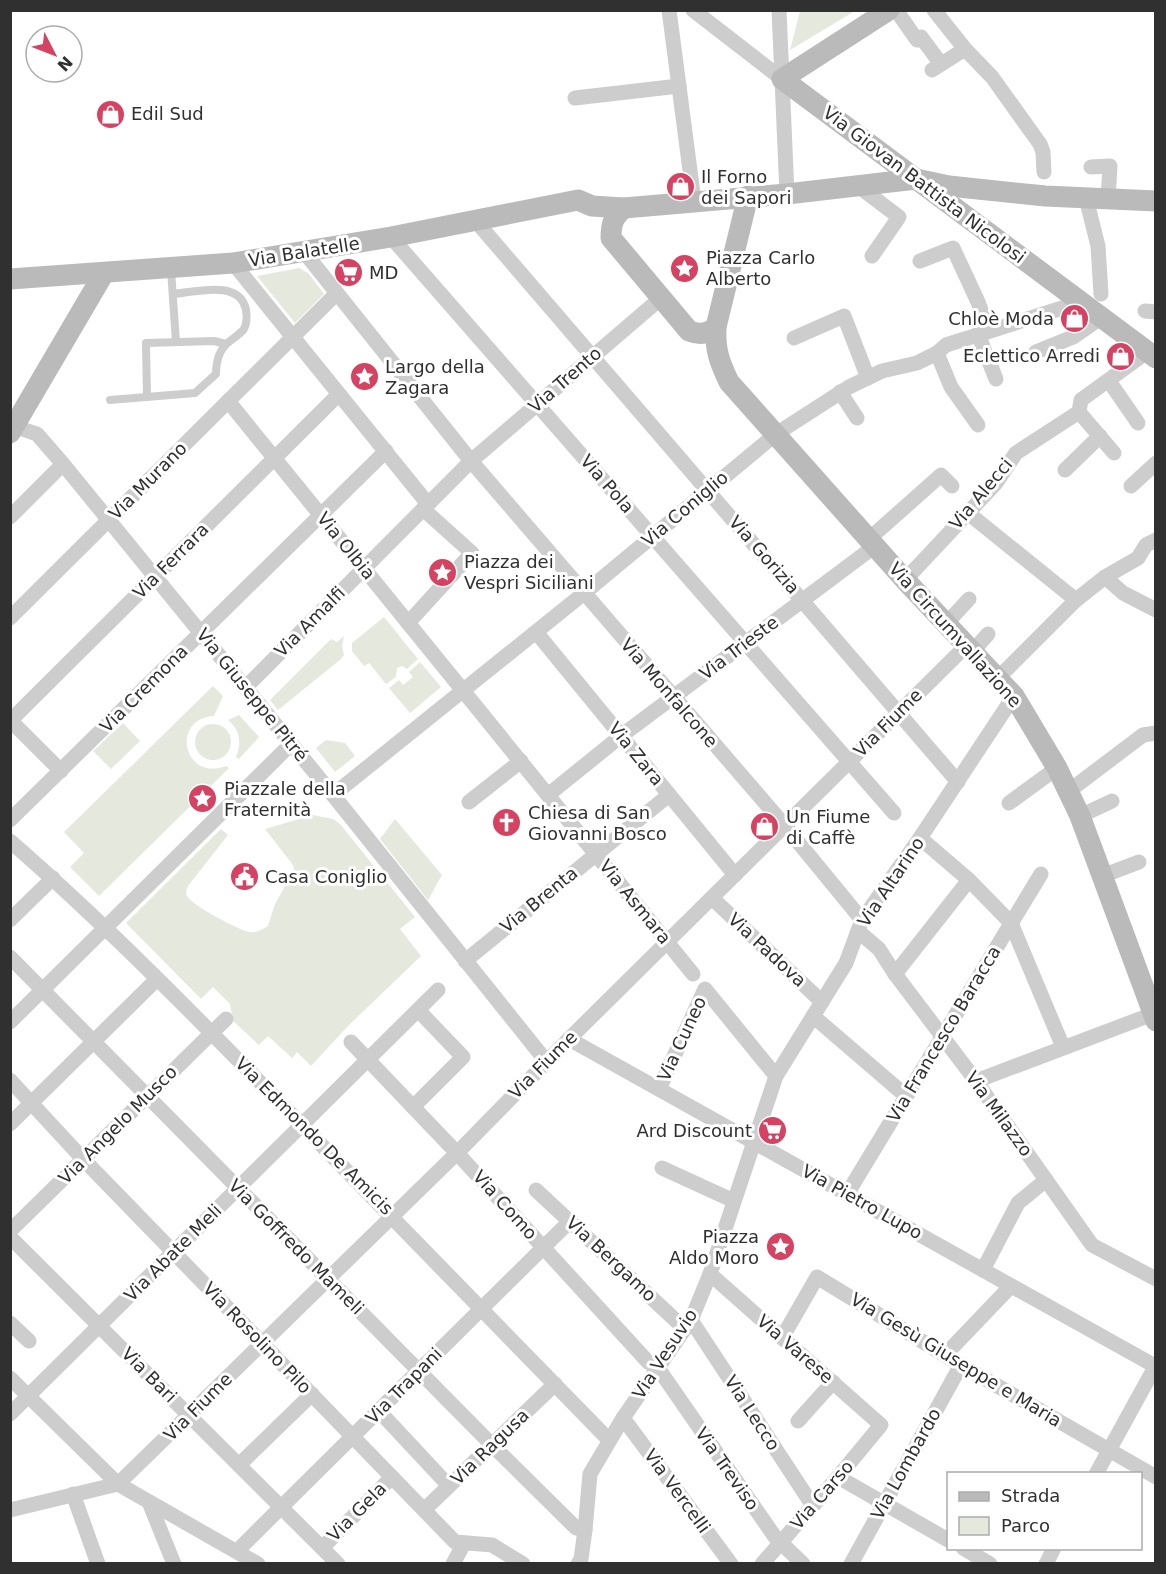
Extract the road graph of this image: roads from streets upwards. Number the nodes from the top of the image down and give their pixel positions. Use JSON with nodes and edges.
{"nodes":[{"id":1,"x":669,"y":10,"type":"edge"},
{"id":2,"x":693,"y":10,"type":"edge"},
{"id":3,"x":778,"y":10,"type":"edge"},
{"id":4,"x":889,"y":10,"type":"edge"},
{"id":5,"x":896,"y":10,"type":"edge"},
{"id":6,"x":934,"y":10,"type":"edge"},
{"id":7,"x":964,"y":49,"type":"junction"},
{"id":8,"x":782,"y":79,"type":"junction"},
{"id":9,"x":679,"y":86,"type":"junction"},
{"id":10,"x":574,"y":98,"type":"dead end"},
{"id":11,"x":1091,"y":167,"type":"dead end"},
{"id":12,"x":1044,"y":172,"type":"dead end"},
{"id":13,"x":916,"y":179,"type":"junction"},
{"id":14,"x":858,"y":186,"type":"junction"},
{"id":15,"x":767,"y":195,"type":"junction"},
{"id":16,"x":693,"y":196,"type":"junction"},
{"id":17,"x":1086,"y":198,"type":"junction"},
{"id":18,"x":1108,"y":199,"type":"junction"},
{"id":19,"x":1155,"y":201,"type":"edge"},
{"id":20,"x":592,"y":206,"type":"junction"},
{"id":21,"x":624,"y":208,"type":"junction"},
{"id":22,"x":475,"y":220,"type":"junction"},
{"id":23,"x":391,"y":237,"type":"junction"},
{"id":24,"x":612,"y":238,"type":"junction"},
{"id":25,"x":305,"y":253,"type":"junction"},
{"id":26,"x":872,"y":256,"type":"dead end"},
{"id":27,"x":920,"y":261,"type":"dead end"},
{"id":28,"x":233,"y":263,"type":"junction"},
{"id":29,"x":104,"y":273,"type":"junction"},
{"id":30,"x":10,"y":279,"type":"edge"},
{"id":31,"x":337,"y":293,"type":"junction"},
{"id":32,"x":1101,"y":294,"type":"dead end"},
{"id":33,"x":658,"y":301,"type":"junction"},
{"id":34,"x":1081,"y":302,"type":"junction"},
{"id":35,"x":1102,"y":317,"type":"junction"},
{"id":36,"x":716,"y":327,"type":"junction"},
{"id":37,"x":983,"y":333,"type":"junction"},
{"id":38,"x":794,"y":338,"type":"dead end"},
{"id":39,"x":289,"y":340,"type":"junction"},
{"id":40,"x":1036,"y":352,"type":"dead end"},
{"id":41,"x":937,"y":353,"type":"junction"},
{"id":42,"x":1151,"y":355,"type":"edge"},
{"id":43,"x":594,"y":356,"type":"junction"},
{"id":44,"x":868,"y":378,"type":"junction"},
{"id":45,"x":996,"y":379,"type":"dead end"},
{"id":46,"x":1109,"y":381,"type":"junction"},
{"id":47,"x":840,"y":392,"type":"junction"},
{"id":48,"x":336,"y":397,"type":"junction"},
{"id":49,"x":228,"y":401,"type":"junction"},
{"id":50,"x":537,"y":404,"type":"junction"},
{"id":51,"x":1079,"y":412,"type":"junction"},
{"id":52,"x":857,"y":418,"type":"dead end"},
{"id":53,"x":1138,"y":423,"type":"dead end"},
{"id":54,"x":978,"y":425,"type":"dead end"},
{"id":55,"x":12,"y":428,"type":"edge"},
{"id":56,"x":776,"y":434,"type":"junction"},
{"id":57,"x":1100,"y":436,"type":"junction"},
{"id":58,"x":1114,"y":453,"type":"dead end"},
{"id":59,"x":382,"y":454,"type":"junction"},
{"id":60,"x":274,"y":458,"type":"junction"},
{"id":61,"x":474,"y":461,"type":"junction"},
{"id":62,"x":1155,"y":462,"type":"edge"},
{"id":63,"x":63,"y":464,"type":"junction"},
{"id":64,"x":1065,"y":470,"type":"dead end"},
{"id":65,"x":952,"y":486,"type":"dead end"},
{"id":66,"x":1131,"y":486,"type":"dead end"},
{"id":67,"x":708,"y":490,"type":"junction"},
{"id":68,"x":426,"y":506,"type":"junction"},
{"id":69,"x":968,"y":513,"type":"junction"},
{"id":70,"x":321,"y":515,"type":"junction"},
{"id":71,"x":10,"y":517,"type":"edge"},
{"id":72,"x":109,"y":520,"type":"junction"},
{"id":73,"x":652,"y":537,"type":"junction"},
{"id":74,"x":1155,"y":540,"type":"edge"},
{"id":75,"x":872,"y":542,"type":"junction"},
{"id":76,"x":364,"y":568,"type":"junction"},
{"id":77,"x":156,"y":576,"type":"junction"},
{"id":78,"x":1105,"y":577,"type":"junction"},
{"id":79,"x":905,"y":580,"type":"junction"},
{"id":80,"x":584,"y":594,"type":"junction"},
{"id":81,"x":969,"y":599,"type":"dead end"},
{"id":82,"x":803,"y":600,"type":"junction"},
{"id":83,"x":1076,"y":600,"type":"junction"},
{"id":84,"x":1155,"y":610,"type":"edge"},
{"id":85,"x":10,"y":618,"type":"edge"},
{"id":86,"x":408,"y":623,"type":"junction"},
{"id":87,"x":946,"y":624,"type":"junction"},
{"id":88,"x":536,"y":632,"type":"junction"},
{"id":89,"x":201,"y":633,"type":"junction"},
{"id":90,"x":988,"y":634,"type":"dead end"},
{"id":91,"x":745,"y":643,"type":"junction"},
{"id":92,"x":970,"y":648,"type":"junction"},
{"id":93,"x":998,"y":678,"type":"junction"},
{"id":94,"x":246,"y":687,"type":"junction"},
{"id":95,"x":463,"y":690,"type":"junction"},
{"id":96,"x":1014,"y":696,"type":"junction"},
{"id":97,"x":673,"y":697,"type":"junction"},
{"id":98,"x":898,"y":713,"type":"junction"},
{"id":99,"x":11,"y":720,"type":"edge"},
{"id":100,"x":1155,"y":733,"type":"edge"},
{"id":101,"x":621,"y":736,"type":"junction"},
{"id":102,"x":291,"y":744,"type":"junction"},
{"id":103,"x":521,"y":761,"type":"junction"},
{"id":104,"x":849,"y":763,"type":"junction"},
{"id":105,"x":1057,"y":768,"type":"junction"},
{"id":106,"x":61,"y":771,"type":"junction"},
{"id":107,"x":958,"y":782,"type":"junction"},
{"id":108,"x":1069,"y":791,"type":"junction"},
{"id":109,"x":333,"y":795,"type":"junction"},
{"id":110,"x":548,"y":795,"type":"junction"},
{"id":111,"x":669,"y":795,"type":"junction"},
{"id":112,"x":1112,"y":801,"type":"dead end"},
{"id":113,"x":469,"y":802,"type":"dead end"},
{"id":114,"x":1009,"y":803,"type":"dead end"},
{"id":115,"x":894,"y":813,"type":"dead end"},
{"id":116,"x":1080,"y":816,"type":"junction"},
{"id":117,"x":10,"y":820,"type":"edge"},
{"id":118,"x":784,"y":826,"type":"junction"},
{"id":119,"x":920,"y":838,"type":"junction"},
{"id":120,"x":10,"y":841,"type":"edge"},
{"id":121,"x":596,"y":854,"type":"junction"},
{"id":122,"x":1139,"y":862,"type":"dead end"},
{"id":123,"x":1041,"y":874,"type":"dead end"},
{"id":124,"x":735,"y":875,"type":"junction"},
{"id":125,"x":1102,"y":876,"type":"junction"},
{"id":126,"x":53,"y":878,"type":"junction"},
{"id":127,"x":969,"y":880,"type":"junction"},
{"id":128,"x":712,"y":898,"type":"junction"},
{"id":129,"x":10,"y":920,"type":"edge"},
{"id":130,"x":1011,"y":923,"type":"junction"},
{"id":131,"x":860,"y":926,"type":"junction"},
{"id":132,"x":106,"y":927,"type":"junction"},
{"id":133,"x":667,"y":942,"type":"junction"},
{"id":134,"x":10,"y":957,"type":"edge"},
{"id":135,"x":465,"y":961,"type":"junction"},
{"id":136,"x":693,"y":974,"type":"dead end"},
{"id":137,"x":895,"y":974,"type":"junction"},
{"id":138,"x":157,"y":979,"type":"junction"},
{"id":139,"x":43,"y":990,"type":"junction"},
{"id":140,"x":438,"y":990,"type":"dead end"},
{"id":141,"x":822,"y":1002,"type":"junction"},
{"id":142,"x":418,"y":1010,"type":"junction"},
{"id":143,"x":813,"y":1016,"type":"junction"},
{"id":144,"x":1154,"y":1018,"type":"edge"},
{"id":145,"x":226,"y":1019,"type":"dead end"},
{"id":146,"x":10,"y":1022,"type":"edge"},
{"id":147,"x":212,"y":1033,"type":"junction"},
{"id":148,"x":942,"y":1037,"type":"junction"},
{"id":149,"x":569,"y":1039,"type":"junction"},
{"id":150,"x":94,"y":1041,"type":"junction"},
{"id":151,"x":351,"y":1042,"type":"dead end"},
{"id":152,"x":1063,"y":1047,"type":"junction"},
{"id":153,"x":368,"y":1060,"type":"junction"},
{"id":154,"x":546,"y":1062,"type":"junction"},
{"id":155,"x":776,"y":1076,"type":"junction"},
{"id":156,"x":10,"y":1080,"type":"edge"},
{"id":157,"x":975,"y":1081,"type":"junction"},
{"id":158,"x":658,"y":1089,"type":"junction"},
{"id":159,"x":147,"y":1096,"type":"junction"},
{"id":160,"x":906,"y":1096,"type":"junction"},
{"id":161,"x":33,"y":1102,"type":"junction"},
{"id":162,"x":413,"y":1107,"type":"junction"},
{"id":163,"x":10,"y":1124,"type":"edge"},
{"id":164,"x":302,"y":1125,"type":"junction"},
{"id":165,"x":755,"y":1141,"type":"junction"},
{"id":166,"x":457,"y":1153,"type":"junction"},
{"id":167,"x":83,"y":1159,"type":"junction"},
{"id":168,"x":662,"y":1168,"type":"dead end"},
{"id":169,"x":1046,"y":1180,"type":"junction"},
{"id":170,"x":238,"y":1188,"type":"junction"},
{"id":171,"x":536,"y":1190,"type":"dead end"},
{"id":172,"x":847,"y":1194,"type":"junction"},
{"id":173,"x":734,"y":1201,"type":"junction"},
{"id":174,"x":393,"y":1215,"type":"junction"},
{"id":175,"x":570,"y":1221,"type":"junction"},
{"id":176,"x":10,"y":1231,"type":"edge"},
{"id":177,"x":10,"y":1237,"type":"edge"},
{"id":178,"x":544,"y":1248,"type":"junction"},
{"id":179,"x":174,"y":1252,"type":"junction"},
{"id":180,"x":983,"y":1270,"type":"junction"},
{"id":181,"x":710,"y":1274,"type":"junction"},
{"id":182,"x":1155,"y":1279,"type":"edge"},
{"id":183,"x":329,"y":1280,"type":"junction"},
{"id":184,"x":1011,"y":1286,"type":"junction"},
{"id":185,"x":482,"y":1309,"type":"junction"},
{"id":186,"x":10,"y":1323,"type":"edge"},
{"id":187,"x":688,"y":1324,"type":"junction"},
{"id":188,"x":100,"y":1326,"type":"junction"},
{"id":189,"x":782,"y":1338,"type":"junction"},
{"id":190,"x":29,"y":1341,"type":"dead end"},
{"id":191,"x":262,"y":1343,"type":"junction"},
{"id":192,"x":945,"y":1355,"type":"junction"},
{"id":193,"x":960,"y":1365,"type":"junction"},
{"id":194,"x":1155,"y":1366,"type":"edge"},
{"id":195,"x":658,"y":1368,"type":"junction"},
{"id":196,"x":419,"y":1371,"type":"junction"},
{"id":197,"x":10,"y":1378,"type":"edge"},
{"id":198,"x":833,"y":1382,"type":"junction"},
{"id":199,"x":555,"y":1384,"type":"junction"},
{"id":200,"x":312,"y":1394,"type":"junction"},
{"id":201,"x":29,"y":1396,"type":"junction"},
{"id":202,"x":378,"y":1411,"type":"junction"},
{"id":203,"x":10,"y":1414,"type":"edge"},
{"id":204,"x":189,"y":1415,"type":"junction"},
{"id":205,"x":623,"y":1418,"type":"junction"},
{"id":206,"x":798,"y":1421,"type":"dead end"},
{"id":207,"x":881,"y":1425,"type":"joint"},
{"id":208,"x":353,"y":1436,"type":"junction"},
{"id":209,"x":609,"y":1440,"type":"junction"},
{"id":210,"x":492,"y":1445,"type":"junction"},
{"id":211,"x":1109,"y":1450,"type":"junction"},
{"id":212,"x":239,"y":1465,"type":"junction"},
{"id":213,"x":1097,"y":1472,"type":"edge"},
{"id":214,"x":392,"y":1477,"type":"junction"},
{"id":215,"x":838,"y":1477,"type":"junction"},
{"id":216,"x":1155,"y":1477,"type":"edge"},
{"id":217,"x":118,"y":1484,"type":"junction"},
{"id":218,"x":449,"y":1486,"type":"junction"},
{"id":219,"x":73,"y":1494,"type":"junction"},
{"id":220,"x":149,"y":1502,"type":"junction"},
{"id":221,"x":883,"y":1503,"type":"junction"},
{"id":222,"x":813,"y":1506,"type":"junction"},
{"id":223,"x":281,"y":1507,"type":"junction"},
{"id":224,"x":10,"y":1509,"type":"edge"},
{"id":225,"x":424,"y":1510,"type":"junction"},
{"id":226,"x":585,"y":1530,"type":"junction"},
{"id":227,"x":947,"y":1539,"type":"edge"},
{"id":228,"x":781,"y":1542,"type":"junction"},
{"id":229,"x":464,"y":1543,"type":"junction"},
{"id":230,"x":322,"y":1548,"type":"junction"},
{"id":231,"x":967,"y":1550,"type":"edge"},
{"id":232,"x":237,"y":1551,"type":"junction"},
{"id":233,"x":518,"y":1562,"type":"edge"},
{"id":234,"x":582,"y":1562,"type":"edge"},
{"id":235,"x":98,"y":1563,"type":"edge"},
{"id":236,"x":174,"y":1563,"type":"edge"},
{"id":237,"x":257,"y":1563,"type":"edge"},
{"id":238,"x":338,"y":1563,"type":"edge"},
{"id":239,"x":453,"y":1563,"type":"edge"},
{"id":240,"x":731,"y":1563,"type":"edge"},
{"id":241,"x":762,"y":1563,"type":"edge"},
{"id":242,"x":803,"y":1563,"type":"edge"},
{"id":243,"x":851,"y":1563,"type":"edge"},
{"id":244,"x":990,"y":1563,"type":"edge"}],
"edges":[{"from":1,"to":9,"type":"street"},
{"from":2,"to":8,"type":"street","name":"Via Giovan Battista Nicolosi"},
{"from":3,"to":8,"type":"street"},
{"from":4,"to":8,"type":"street"},
{"from":5,"to":7,"type":"street"},
{"from":6,"to":7,"type":"street"},
{"from":7,"to":12,"type":"street"},
{"from":8,"to":13,"type":"street","name":"Via Giovan Battista Nicolosi"},
{"from":8,"to":15,"type":"street"},
{"from":9,"to":10,"type":"street"},
{"from":9,"to":16,"type":"street"},
{"from":11,"to":18,"type":"street"},
{"from":13,"to":14,"type":"street"},
{"from":13,"to":17,"type":"street"},
{"from":13,"to":34,"type":"street","name":"Via Giovan Battista Nicolosi"},
{"from":14,"to":15,"type":"street"},
{"from":14,"to":26,"type":"street"},
{"from":15,"to":16,"type":"street","name":"Via Balatelle"},
{"from":15,"to":36,"type":"street"},
{"from":16,"to":21,"type":"street","name":"Via Balatelle"},
{"from":17,"to":18,"type":"street"},
{"from":17,"to":32,"type":"street"},
{"from":18,"to":19,"type":"street"},
{"from":20,"to":21,"type":"street","name":"Via Balatelle"},
{"from":20,"to":22,"type":"street","name":"Via Balatelle"},
{"from":20,"to":24,"type":"street"},
{"from":21,"to":24,"type":"street"},
{"from":22,"to":23,"type":"street","name":"Via Balatelle"},
{"from":22,"to":43,"type":"street","name":"Via Gorizia"},
{"from":23,"to":25,"type":"street","name":"Via Balatelle"},
{"from":23,"to":50,"type":"street","name":"Via Pola"},
{"from":24,"to":33,"type":"street"},
{"from":25,"to":28,"type":"street","name":"Via Balatelle"},
{"from":25,"to":31,"type":"street","name":"Via Monfalcone"},
{"from":27,"to":37,"type":"street"},
{"from":28,"to":29,"type":"street","name":"Via Balatelle"},
{"from":28,"to":39,"type":"street"},
{"from":29,"to":30,"type":"street","name":"Via Balatelle"},
{"from":29,"to":55,"type":"street"},
{"from":31,"to":39,"type":"street","name":"Via Murano"},
{"from":31,"to":61,"type":"street","name":"Via Monfalcone"},
{"from":33,"to":36,"type":"street"},
{"from":33,"to":43,"type":"street","name":"Via Trento"},
{"from":34,"to":35,"type":"street","name":"Via Giovan Battista Nicolosi"},
{"from":34,"to":37,"type":"street","name":"Via Coniglio"},
{"from":35,"to":40,"type":"street"},
{"from":35,"to":42,"type":"street","name":"Via Giovan Battista Nicolosi"},
{"from":36,"to":56,"type":"street","name":"Via Circumvallazione"},
{"from":37,"to":41,"type":"street","name":"Via Coniglio"},
{"from":37,"to":45,"type":"street"},
{"from":38,"to":44,"type":"street"},
{"from":39,"to":48,"type":"street"},
{"from":39,"to":49,"type":"street","name":"Via Murano"},
{"from":41,"to":44,"type":"street","name":"Via Coniglio"},
{"from":41,"to":54,"type":"street"},
{"from":42,"to":46,"type":"street","name":"Via Alecci"},
{"from":43,"to":50,"type":"street","name":"Via Trento"},
{"from":43,"to":67,"type":"street","name":"Via Gorizia"},
{"from":44,"to":47,"type":"street","name":"Via Coniglio"},
{"from":46,"to":51,"type":"street","name":"Via Alecci"},
{"from":46,"to":53,"type":"street"},
{"from":47,"to":52,"type":"street"},
{"from":47,"to":56,"type":"street","name":"Via Coniglio"},
{"from":48,"to":59,"type":"street"},
{"from":48,"to":60,"type":"street","name":"Via Ferrara"},
{"from":49,"to":60,"type":"street","name":"Via Olbia"},
{"from":49,"to":72,"type":"street","name":"Via Murano"},
{"from":50,"to":61,"type":"street","name":"Via Trento"},
{"from":50,"to":73,"type":"street","name":"Via Pola"},
{"from":51,"to":57,"type":"street"},
{"from":51,"to":69,"type":"street","name":"Via Alecci"},
{"from":55,"to":63,"type":"street","name":"Via Giuseppe Pitré"},
{"from":56,"to":67,"type":"street","name":"Via Coniglio"},
{"from":56,"to":75,"type":"street","name":"Via Circumvallazione"},
{"from":57,"to":58,"type":"street"},
{"from":57,"to":64,"type":"street"},
{"from":59,"to":68,"type":"street"},
{"from":59,"to":70,"type":"street","name":"Via Cremona"},
{"from":60,"to":70,"type":"street","name":"Via Olbia"},
{"from":60,"to":77,"type":"street","name":"Via Ferrara"},
{"from":61,"to":68,"type":"street","name":"Via Trento"},
{"from":61,"to":80,"type":"street","name":"Via Monfalcone"},
{"from":62,"to":66,"type":"street"},
{"from":63,"to":71,"type":"street"},
{"from":63,"to":72,"type":"street","name":"Via Giuseppe Pitré"},
{"from":65,"to":75,"type":"street","name":"Via Trieste"},
{"from":67,"to":73,"type":"street","name":"Via Coniglio"},
{"from":67,"to":82,"type":"street","name":"Via Gorizia"},
{"from":68,"to":76,"type":"street","name":"Via Amalfi"},
{"from":68,"to":86,"type":"street"},
{"from":69,"to":79,"type":"street","name":"Via Alecci"},
{"from":69,"to":83,"type":"street"},
{"from":70,"to":76,"type":"street","name":"Via Olbia"},
{"from":70,"to":89,"type":"street","name":"Via Cremona"},
{"from":72,"to":77,"type":"street","name":"Via Giuseppe Pitré"},
{"from":72,"to":85,"type":"street","name":"Via Murano"},
{"from":73,"to":80,"type":"street","name":"Via Coniglio"},
{"from":73,"to":91,"type":"street","name":"Via Pola"},
{"from":74,"to":78,"type":"street"},
{"from":75,"to":79,"type":"street","name":"Via Circumvallazione"},
{"from":75,"to":82,"type":"street","name":"Via Trieste"},
{"from":76,"to":86,"type":"street","name":"Via Olbia"},
{"from":76,"to":94,"type":"street","name":"Via Amalfi"},
{"from":77,"to":89,"type":"street","name":"Via Giuseppe Pitré"},
{"from":77,"to":99,"type":"street","name":"Via Ferrara"},
{"from":78,"to":83,"type":"street"},
{"from":78,"to":84,"type":"street"},
{"from":79,"to":87,"type":"street","name":"Via Circumvallazione"},
{"from":80,"to":88,"type":"street","name":"Via Coniglio"},
{"from":80,"to":97,"type":"street","name":"Via Monfalcone"},
{"from":81,"to":87,"type":"street"},
{"from":82,"to":91,"type":"street","name":"Via Trieste"},
{"from":82,"to":98,"type":"street","name":"Via Gorizia"},
{"from":83,"to":93,"type":"street"},
{"from":86,"to":95,"type":"street","name":"Via Olbia"},
{"from":87,"to":92,"type":"street","name":"Via Circumvallazione"},
{"from":88,"to":95,"type":"street","name":"Via Coniglio"},
{"from":88,"to":101,"type":"street","name":"Via Zara"},
{"from":89,"to":94,"type":"street","name":"Via Giuseppe Pitré"},
{"from":89,"to":106,"type":"street","name":"Via Cremona"},
{"from":90,"to":92,"type":"street","name":"Via Fiume"},
{"from":91,"to":97,"type":"street","name":"Via Trieste"},
{"from":91,"to":104,"type":"street","name":"Via Pola"},
{"from":92,"to":93,"type":"street","name":"Via Circumvallazione"},
{"from":92,"to":98,"type":"street","name":"Via Fiume"},
{"from":93,"to":96,"type":"street","name":"Via Circumvallazione"},
{"from":94,"to":102,"type":"street","name":"Via Giuseppe Pitré"},
{"from":95,"to":103,"type":"street","name":"Via Asmara"},
{"from":95,"to":109,"type":"street","name":"Via Coniglio"},
{"from":96,"to":105,"type":"street","name":"Via Circumvallazione"},
{"from":96,"to":107,"type":"street","name":"Via Altarino"},
{"from":97,"to":101,"type":"street","name":"Via Trieste"},
{"from":97,"to":118,"type":"street","name":"Via Monfalcone"},
{"from":98,"to":104,"type":"street","name":"Via Fiume"},
{"from":98,"to":107,"type":"street","name":"Via Gorizia"},
{"from":99,"to":106,"type":"street"},
{"from":100,"to":108,"type":"street"},
{"from":101,"to":110,"type":"street","name":"Via Trieste"},
{"from":101,"to":111,"type":"street","name":"Via Zara"},
{"from":102,"to":109,"type":"street","name":"Via Giuseppe Pitré"},
{"from":102,"to":132,"type":"street"},
{"from":103,"to":110,"type":"street","name":"Via Asmara"},
{"from":103,"to":113,"type":"street"},
{"from":104,"to":115,"type":"street","name":"Via Pola"},
{"from":104,"to":118,"type":"street","name":"Via Fiume"},
{"from":105,"to":108,"type":"street","name":"Via Circumvallazione"},
{"from":105,"to":114,"type":"street"},
{"from":106,"to":117,"type":"street","name":"Via Cremona"},
{"from":107,"to":119,"type":"street","name":"Via Altarino"},
{"from":108,"to":116,"type":"street","name":"Via Circumvallazione"},
{"from":109,"to":135,"type":"street","name":"Via Giuseppe Pitré"},
{"from":110,"to":121,"type":"street","name":"Via Asmara"},
{"from":111,"to":121,"type":"street","name":"Via Brenta"},
{"from":111,"to":124,"type":"street","name":"Via Zara"},
{"from":112,"to":116,"type":"street"},
{"from":116,"to":125,"type":"street","name":"Via Circumvallazione"},
{"from":118,"to":124,"type":"street","name":"Via Fiume"},
{"from":118,"to":131,"type":"street","name":"Via Monfalcone"},
{"from":119,"to":127,"type":"street"},
{"from":119,"to":131,"type":"street","name":"Via Altarino"},
{"from":120,"to":126,"type":"street","name":"Via Edmondo De Amicis"},
{"from":121,"to":133,"type":"street","name":"Via Asmara"},
{"from":121,"to":135,"type":"street","name":"Via Brenta"},
{"from":122,"to":125,"type":"street"},
{"from":123,"to":130,"type":"street","name":"Via Francesco Baracca"},
{"from":124,"to":128,"type":"street","name":"Via Fiume"},
{"from":125,"to":144,"type":"street","name":"Via Circumvallazione"},
{"from":126,"to":129,"type":"street"},
{"from":126,"to":132,"type":"street","name":"Via Edmondo De Amicis"},
{"from":127,"to":130,"type":"street"},
{"from":127,"to":137,"type":"street"},
{"from":128,"to":133,"type":"street","name":"Via Fiume"},
{"from":128,"to":141,"type":"street","name":"Via Padova"},
{"from":130,"to":148,"type":"street","name":"Via Francesco Baracca"},
{"from":130,"to":152,"type":"street"},
{"from":131,"to":137,"type":"street","name":"Via Milazzo"},
{"from":131,"to":141,"type":"street","name":"Via Altarino"},
{"from":132,"to":138,"type":"street","name":"Via Edmondo De Amicis"},
{"from":132,"to":139,"type":"street"},
{"from":133,"to":136,"type":"street","name":"Via Asmara"},
{"from":133,"to":149,"type":"street","name":"Via Fiume"},
{"from":134,"to":139,"type":"street","name":"Via Goffredo Mameli"},
{"from":135,"to":154,"type":"street","name":"Via Giuseppe Pitré"},
{"from":137,"to":148,"type":"street","name":"Via Milazzo"},
{"from":138,"to":147,"type":"street","name":"Via Edmondo De Amicis"},
{"from":138,"to":150,"type":"street"},
{"from":139,"to":146,"type":"street"},
{"from":139,"to":150,"type":"street","name":"Via Goffredo Mameli"},
{"from":140,"to":142,"type":"street","name":"Via Abate Meli"},
{"from":141,"to":143,"type":"street","name":"Via Altarino"},
{"from":142,"to":153,"type":"street","name":"Via Abate Meli"},
{"from":142,"to":162,"type":"street"},
{"from":143,"to":155,"type":"street","name":"Via Altarino"},
{"from":143,"to":160,"type":"street"},
{"from":144,"to":152,"type":"street"},
{"from":145,"to":147,"type":"street","name":"Via Angelo Musco"},
{"from":147,"to":159,"type":"street","name":"Via Angelo Musco"},
{"from":147,"to":164,"type":"street","name":"Via Edmondo De Amicis"},
{"from":148,"to":157,"type":"street","name":"Via Milazzo"},
{"from":148,"to":160,"type":"street","name":"Via Francesco Baracca"},
{"from":149,"to":154,"type":"street","name":"Via Fiume"},
{"from":149,"to":158,"type":"street","name":"Via Pietro Lupo"},
{"from":150,"to":159,"type":"street","name":"Via Goffredo Mameli"},
{"from":150,"to":161,"type":"street"},
{"from":151,"to":153,"type":"street","name":"Via Como"},
{"from":152,"to":157,"type":"street"},
{"from":153,"to":162,"type":"street","name":"Via Como"},
{"from":153,"to":164,"type":"street","name":"Via Abate Meli"},
{"from":154,"to":166,"type":"street","name":"Via Fiume"},
{"from":155,"to":158,"type":"street","name":"Via Cuneo"},
{"from":155,"to":165,"type":"street","name":"Via Altarino"},
{"from":156,"to":161,"type":"street","name":"Via Rosolino Pilo"},
{"from":157,"to":169,"type":"street","name":"Via Milazzo"},
{"from":158,"to":165,"type":"street","name":"Via Pietro Lupo"},
{"from":159,"to":167,"type":"street","name":"Via Angelo Musco"},
{"from":159,"to":170,"type":"street","name":"Via Goffredo Mameli"},
{"from":160,"to":172,"type":"street","name":"Via Francesco Baracca"},
{"from":161,"to":163,"type":"street"},
{"from":161,"to":167,"type":"street","name":"Via Rosolino Pilo"},
{"from":162,"to":166,"type":"street","name":"Via Como"},
{"from":164,"to":170,"type":"street","name":"Via Abate Meli"},
{"from":164,"to":174,"type":"street","name":"Via Edmondo De Amicis"},
{"from":165,"to":172,"type":"street","name":"Via Pietro Lupo"},
{"from":165,"to":173,"type":"street","name":"Via Vesuvio"},
{"from":166,"to":174,"type":"street","name":"Via Fiume"},
{"from":166,"to":178,"type":"street","name":"Via Como"},
{"from":167,"to":176,"type":"street","name":"Via Angelo Musco"},
{"from":167,"to":179,"type":"street","name":"Via Rosolino Pilo"},
{"from":168,"to":173,"type":"street"},
{"from":169,"to":180,"type":"street"},
{"from":169,"to":182,"type":"street","name":"Via Milazzo"},
{"from":170,"to":179,"type":"street","name":"Via Abate Meli"},
{"from":170,"to":183,"type":"street","name":"Via Goffredo Mameli"},
{"from":171,"to":175,"type":"street","name":"Via Bergamo"},
{"from":172,"to":180,"type":"street","name":"Via Pietro Lupo"},
{"from":173,"to":181,"type":"street","name":"Via Vesuvio"},
{"from":174,"to":183,"type":"street","name":"Via Fiume"},
{"from":174,"to":185,"type":"street","name":"Via Edmondo De Amicis"},
{"from":175,"to":178,"type":"street","name":"Via Trapani"},
{"from":175,"to":187,"type":"street","name":"Via Bergamo"},
{"from":177,"to":188,"type":"street","name":"Via Bari"},
{"from":178,"to":185,"type":"street","name":"Via Trapani"},
{"from":178,"to":195,"type":"street","name":"Via Como"},
{"from":179,"to":188,"type":"street","name":"Via Abate Meli"},
{"from":179,"to":191,"type":"street","name":"Via Rosolino Pilo"},
{"from":180,"to":184,"type":"street","name":"Via Pietro Lupo"},
{"from":181,"to":187,"type":"street","name":"Via Vesuvio"},
{"from":181,"to":189,"type":"street","name":"Via Varese"},
{"from":183,"to":191,"type":"street","name":"Via Fiume"},
{"from":183,"to":196,"type":"street","name":"Via Goffredo Mameli"},
{"from":184,"to":192,"type":"street"},
{"from":184,"to":194,"type":"street","name":"Via Pietro Lupo"},
{"from":185,"to":196,"type":"street","name":"Via Trapani"},
{"from":185,"to":199,"type":"street","name":"Via Edmondo De Amicis"},
{"from":186,"to":190,"type":"street"},
{"from":187,"to":195,"type":"street","name":"Via Vesuvio"},
{"from":187,"to":222,"type":"street","name":"Via Lecco"},
{"from":188,"to":201,"type":"street","name":"Via Abate Meli"},
{"from":188,"to":204,"type":"street","name":"Via Bari"},
{"from":189,"to":192,"type":"street","name":"Via Gesù Giuseppe e Maria"},
{"from":189,"to":198,"type":"street","name":"Via Varese"},
{"from":191,"to":200,"type":"street","name":"Via Rosolino Pilo"},
{"from":191,"to":204,"type":"street","name":"Via Fiume"},
{"from":192,"to":193,"type":"street","name":"Via Gesù Giuseppe e Maria"},
{"from":193,"to":211,"type":"street","name":"Via Gesù Giuseppe e Maria"},
{"from":193,"to":221,"type":"street","name":"Via Lombardo"},
{"from":194,"to":211,"type":"street"},
{"from":195,"to":205,"type":"street","name":"Via Vesuvio"},
{"from":195,"to":228,"type":"street","name":"Via Treviso"},
{"from":196,"to":202,"type":"street","name":"Via Trapani"},
{"from":196,"to":210,"type":"street","name":"Via Goffredo Mameli"},
{"from":197,"to":201,"type":"street"},
{"from":198,"to":206,"type":"street"},
{"from":198,"to":207,"type":"street","name":"Via Varese"},
{"from":199,"to":209,"type":"street","name":"Via Edmondo De Amicis"},
{"from":199,"to":210,"type":"street","name":"Via Ragusa"},
{"from":200,"to":208,"type":"street","name":"Via Rosolino Pilo"},
{"from":200,"to":212,"type":"street"},
{"from":201,"to":203,"type":"street","name":"Via Abate Meli"},
{"from":201,"to":217,"type":"street"},
{"from":202,"to":208,"type":"street","name":"Via Trapani"},
{"from":202,"to":218,"type":"street"},
{"from":204,"to":212,"type":"street","name":"Via Bari"},
{"from":204,"to":217,"type":"street","name":"Via Fiume"},
{"from":205,"to":209,"type":"street","name":"Via Vesuvio"},
{"from":205,"to":240,"type":"street","name":"Via Vercelli"},
{"from":207,"to":215,"type":"street","name":"Via Carso"},
{"from":208,"to":214,"type":"street","name":"Via Rosolino Pilo"},
{"from":208,"to":223,"type":"street","name":"Via Trapani"},
{"from":209,"to":226,"type":"street","name":"Via Vesuvio"},
{"from":210,"to":218,"type":"street","name":"Via Ragusa"},
{"from":210,"to":226,"type":"street","name":"Via Goffredo Mameli"},
{"from":211,"to":213,"type":"street"},
{"from":211,"to":216,"type":"street","name":"Via Gesù Giuseppe e Maria"},
{"from":212,"to":223,"type":"street","name":"Via Bari"},
{"from":214,"to":225,"type":"street","name":"Via Rosolino Pilo"},
{"from":214,"to":230,"type":"street","name":"Via Gela"},
{"from":215,"to":221,"type":"street"},
{"from":215,"to":222,"type":"street","name":"Via Carso"},
{"from":217,"to":219,"type":"street"},
{"from":217,"to":220,"type":"street"},
{"from":218,"to":225,"type":"street","name":"Via Ragusa"},
{"from":219,"to":224,"type":"street"},
{"from":219,"to":235,"type":"street"},
{"from":220,"to":232,"type":"street"},
{"from":220,"to":236,"type":"street"},
{"from":221,"to":227,"type":"street"},
{"from":221,"to":243,"type":"street","name":"Via Lombardo"},
{"from":222,"to":228,"type":"street","name":"Via Carso"},
{"from":223,"to":230,"type":"street","name":"Via Bari"},
{"from":223,"to":232,"type":"street","name":"Via Trapani"},
{"from":225,"to":229,"type":"street","name":"Via Rosolino Pilo"},
{"from":226,"to":234,"type":"street","name":"Via Vesuvio"},
{"from":228,"to":241,"type":"street","name":"Via Carso"},
{"from":228,"to":242,"type":"street","name":"Via Treviso"},
{"from":229,"to":233,"type":"street","name":"Via Rosolino Pilo"},
{"from":229,"to":239,"type":"street"},
{"from":230,"to":238,"type":"street","name":"Via Bari"},
{"from":231,"to":244,"type":"street"},
{"from":232,"to":237,"type":"street"}]}
